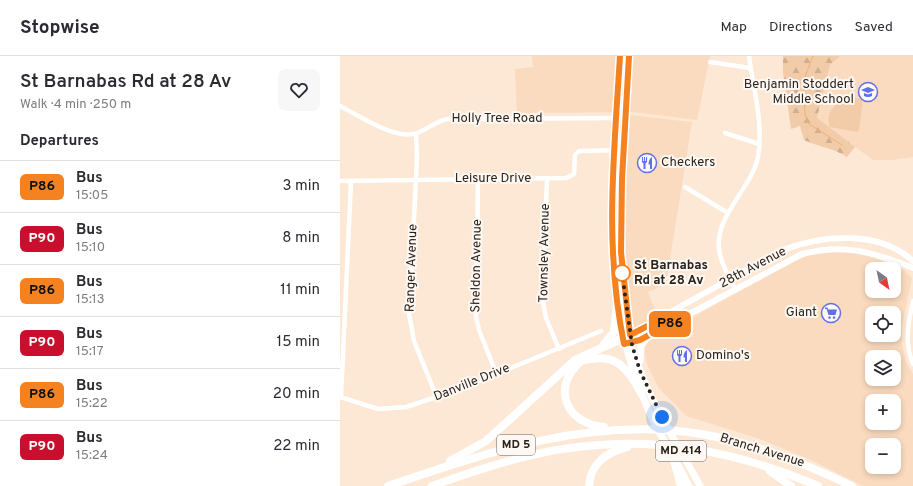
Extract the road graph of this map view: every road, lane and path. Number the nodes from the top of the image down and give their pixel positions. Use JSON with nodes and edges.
{"nodes":[{"id":1,"x":620,"y":56,"type":"edge"},
{"id":2,"x":629,"y":56,"type":"edge"},
{"id":3,"x":749,"y":56,"type":"edge"},
{"id":4,"x":710,"y":62,"type":"dead end"},
{"id":5,"x":750,"y":68,"type":"junction"},
{"id":6,"x":340,"y":106,"type":"edge"},
{"id":7,"x":617,"y":118,"type":"junction"},
{"id":8,"x":725,"y":133,"type":"dead end"},
{"id":9,"x":416,"y":134,"type":"junction"},
{"id":10,"x":759,"y":144,"type":"junction"},
{"id":11,"x":614,"y":150,"type":"junction"},
{"id":12,"x":624,"y":150,"type":"junction"},
{"id":13,"x":416,"y":179,"type":"junction"},
{"id":14,"x":547,"y":179,"type":"junction"},
{"id":15,"x":478,"y":180,"type":"junction"},
{"id":16,"x":340,"y":181,"type":"edge"},
{"id":17,"x":351,"y":181,"type":"junction"},
{"id":18,"x":685,"y":187,"type":"dead end"},
{"id":19,"x":728,"y":213,"type":"junction"},
{"id":20,"x":913,"y":260,"type":"edge"},
{"id":21,"x":913,"y":268,"type":"edge"},
{"id":22,"x":730,"y":279,"type":"junction"},
{"id":23,"x":735,"y":289,"type":"junction"},
{"id":24,"x":913,"y":300,"type":"edge"},
{"id":25,"x":617,"y":303,"type":"junction"},
{"id":26,"x":601,"y":332,"type":"dead end"},
{"id":27,"x":648,"y":336,"type":"junction"},
{"id":28,"x":627,"y":340,"type":"junction"},
{"id":29,"x":600,"y":347,"type":"junction"},
{"id":30,"x":559,"y":349,"type":"junction"},
{"id":31,"x":581,"y":361,"type":"junction"},
{"id":32,"x":913,"y":364,"type":"edge"},
{"id":33,"x":640,"y":371,"type":"junction"},
{"id":34,"x":496,"y":373,"type":"junction"},
{"id":35,"x":641,"y":393,"type":"junction"},
{"id":36,"x":341,"y":397,"type":"edge"},
{"id":37,"x":436,"y":398,"type":"junction"},
{"id":38,"x":639,"y":430,"type":"junction"},
{"id":39,"x":647,"y":444,"type":"junction"},
{"id":40,"x":672,"y":453,"type":"junction"},
{"id":41,"x":728,"y":456,"type":"junction"},
{"id":42,"x":398,"y":482,"type":"junction"},
{"id":43,"x":388,"y":486,"type":"edge"},
{"id":44,"x":432,"y":486,"type":"edge"},
{"id":45,"x":589,"y":486,"type":"edge"},
{"id":46,"x":681,"y":486,"type":"edge"},
{"id":47,"x":689,"y":486,"type":"edge"},
{"id":48,"x":700,"y":486,"type":"edge"},
{"id":49,"x":791,"y":486,"type":"edge"},
{"id":50,"x":818,"y":486,"type":"edge"},
{"id":51,"x":852,"y":486,"type":"edge"}],
"edges":[{"from":1,"to":7,"type":"main road","number":"MD 414"},
{"from":2,"to":12,"type":"main road","number":"MD 414"},
{"from":3,"to":5,"type":"street"},
{"from":4,"to":5,"type":"street"},
{"from":5,"to":10,"type":"street"},
{"from":6,"to":9,"type":"street"},
{"from":7,"to":9,"type":"street","name":"Holly Tree Road"},
{"from":7,"to":11,"type":"main road","number":"MD 414"},
{"from":8,"to":10,"type":"street"},
{"from":9,"to":13,"type":"street","name":"Ranger Avenue"},
{"from":10,"to":19,"type":"street"},
{"from":11,"to":12,"type":"street","name":"Leisure Drive"},
{"from":11,"to":14,"type":"street","name":"Leisure Drive"},
{"from":11,"to":25,"type":"main road","number":"MD 414"},
{"from":12,"to":28,"type":"main road","number":"MD 414"},
{"from":13,"to":15,"type":"street","name":"Leisure Drive"},
{"from":13,"to":17,"type":"street","name":"Leisure Drive"},
{"from":13,"to":37,"type":"street","name":"Ranger Avenue"},
{"from":14,"to":15,"type":"street","name":"Leisure Drive"},
{"from":14,"to":30,"type":"street","name":"Townsley Avenue"},
{"from":15,"to":34,"type":"street","name":"Sheldon Avenue"},
{"from":16,"to":17,"type":"street","name":"Leisure Drive"},
{"from":17,"to":36,"type":"street"},
{"from":18,"to":19,"type":"street"},
{"from":19,"to":22,"type":"street"},
{"from":20,"to":22,"type":"street","name":"28th Avenue"},
{"from":21,"to":23,"type":"street","name":"28th Avenue"},
{"from":22,"to":23,"type":"street"},
{"from":22,"to":28,"type":"street","name":"28th Avenue"},
{"from":23,"to":27,"type":"street","name":"28th Avenue"},
{"from":24,"to":32,"type":"street"},
{"from":25,"to":28,"type":"main road","number":"MD 414"},
{"from":25,"to":29,"type":"highway"},
{"from":26,"to":30,"type":"street","name":"Danville Drive"},
{"from":27,"to":28,"type":"street","name":"28th Avenue"},
{"from":27,"to":33,"type":"main road"},
{"from":28,"to":29,"type":"highway"},
{"from":28,"to":31,"type":"highway"},
{"from":28,"to":33,"type":"main road","number":"MD 414"},
{"from":28,"to":35,"type":"main road","number":"MD 414"},
{"from":29,"to":42,"type":"highway"},
{"from":30,"to":34,"type":"street","name":"Danville Drive"},
{"from":31,"to":35,"type":"highway"},
{"from":31,"to":38,"type":"highway"},
{"from":33,"to":48,"type":"main road","number":"MD 414"},
{"from":34,"to":37,"type":"street","name":"Danville Drive"},
{"from":35,"to":40,"type":"main road","number":"MD 414"},
{"from":36,"to":37,"type":"street","name":"Danville Drive"},
{"from":38,"to":42,"type":"highway","name":"Branch Avenue","number":"MD 5"},
{"from":38,"to":51,"type":"highway","name":"Branch Avenue","number":"MD 5"},
{"from":39,"to":41,"type":"highway","name":"Branch Avenue","number":"MD 5"},
{"from":39,"to":44,"type":"highway","name":"Branch Avenue","number":"MD 5"},
{"from":39,"to":45,"type":"highway"},
{"from":40,"to":46,"type":"highway"},
{"from":40,"to":47,"type":"main road","number":"MD 414"},
{"from":41,"to":49,"type":"highway"},
{"from":41,"to":50,"type":"highway","name":"Branch Avenue","number":"MD 5"},
{"from":42,"to":43,"type":"highway","name":"Branch Avenue","number":"MD 5"}]}
